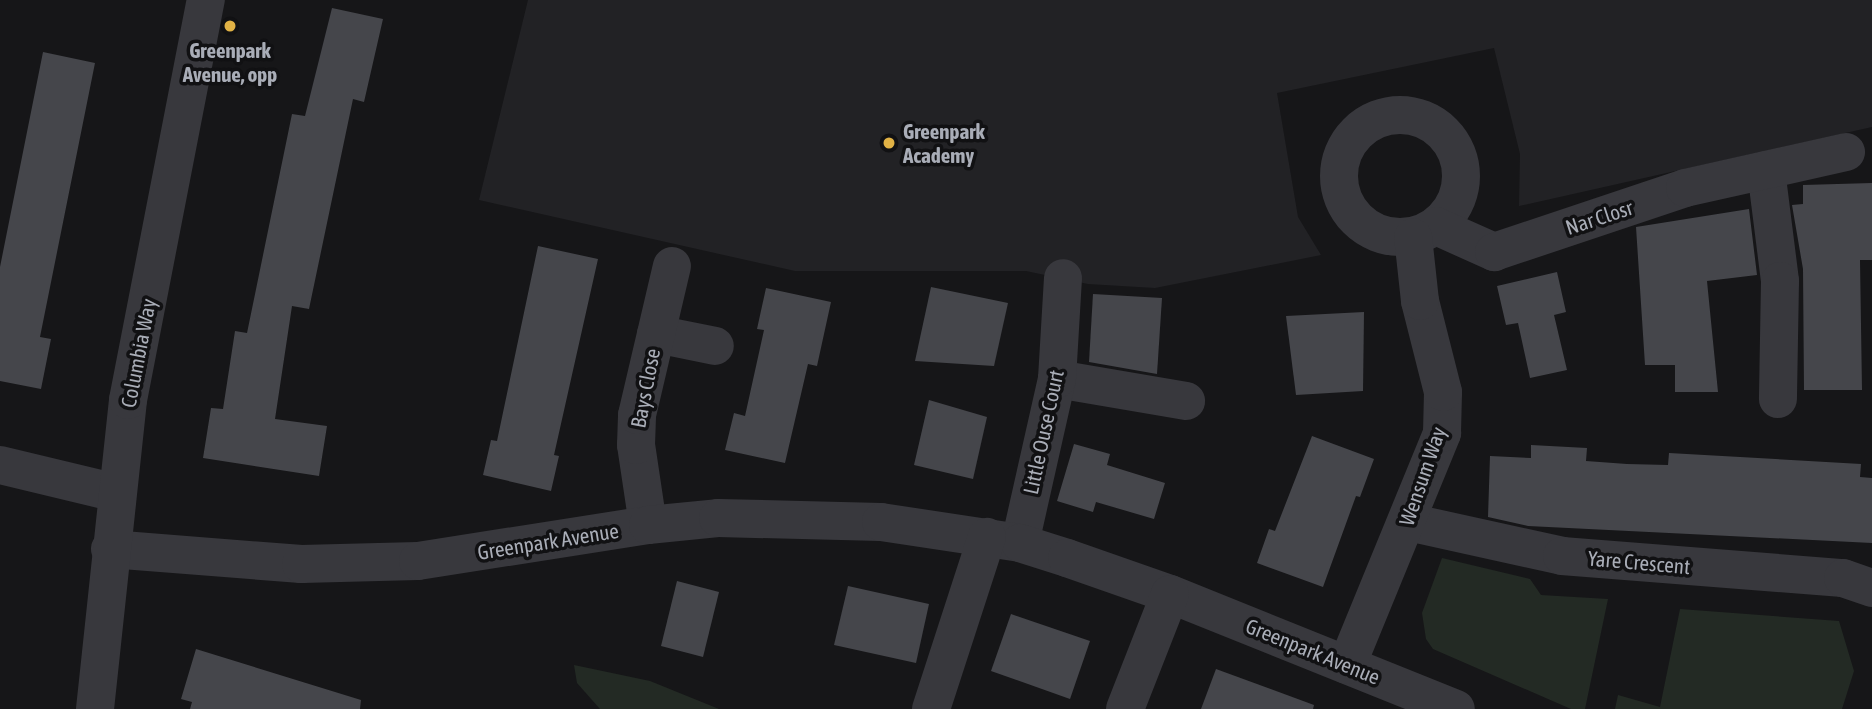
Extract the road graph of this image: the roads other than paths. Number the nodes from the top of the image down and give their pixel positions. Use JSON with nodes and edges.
{"nodes":[{"id":1,"x":206,"y":0,"type":"edge"},
{"id":2,"x":1846,"y":152,"type":"dead end"},
{"id":3,"x":1766,"y":170,"type":"junction"},
{"id":4,"x":1425,"y":231,"type":"joint"},
{"id":5,"x":672,"y":266,"type":"dead end"},
{"id":6,"x":1063,"y":278,"type":"dead end"},
{"id":7,"x":656,"y":334,"type":"junction"},
{"id":8,"x":715,"y":346,"type":"dead end"},
{"id":9,"x":1057,"y":379,"type":"junction"},
{"id":10,"x":1778,"y":399,"type":"dead end"},
{"id":11,"x":1186,"y":401,"type":"dead end"},
{"id":12,"x":0,"y":465,"type":"edge"},
{"id":13,"x":117,"y":494,"type":"junction"},
{"id":14,"x":1408,"y":522,"type":"junction"},
{"id":15,"x":648,"y":525,"type":"junction"},
{"id":16,"x":1003,"y":540,"type":"junction"},
{"id":17,"x":110,"y":549,"type":"junction"},
{"id":18,"x":1872,"y":588,"type":"edge"},
{"id":19,"x":1170,"y":594,"type":"junction"},
{"id":20,"x":1348,"y":665,"type":"junction"},
{"id":21,"x":95,"y":709,"type":"edge"},
{"id":22,"x":931,"y":709,"type":"edge"},
{"id":23,"x":1125,"y":709,"type":"edge"},
{"id":24,"x":1456,"y":709,"type":"edge"}],
"edges":[{"from":1,"to":13,"type":"street","name":"Columbia Way"},
{"from":2,"to":3,"type":"street","name":"Nar Closr"},
{"from":3,"to":4,"type":"street","name":"Nar Closr"},
{"from":3,"to":10,"type":"street"},
{"from":4,"to":14,"type":"street","name":"Wensum Way"},
{"from":5,"to":7,"type":"street","name":"Bays Close"},
{"from":6,"to":9,"type":"street","name":"Little Ouse Court"},
{"from":7,"to":8,"type":"street","name":"Bays Close"},
{"from":7,"to":15,"type":"street","name":"Bays Close"},
{"from":9,"to":11,"type":"street"},
{"from":9,"to":16,"type":"street","name":"Little Ouse Court"},
{"from":12,"to":13,"type":"street"},
{"from":13,"to":17,"type":"street","name":"Columbia Way"},
{"from":14,"to":18,"type":"street","name":"Yare Crescent"},
{"from":14,"to":20,"type":"street","name":"Wensum Way"},
{"from":15,"to":16,"type":"street","name":"Greenpark Avenue"},
{"from":15,"to":17,"type":"street","name":"Greenpark Avenue"},
{"from":16,"to":19,"type":"street","name":"Greenpark Avenue"},
{"from":16,"to":22,"type":"street"},
{"from":17,"to":21,"type":"street","name":"Columbia Way"},
{"from":19,"to":20,"type":"street","name":"Greenpark Avenue"},
{"from":19,"to":23,"type":"street"},
{"from":20,"to":24,"type":"street","name":"Greenpark Avenue"}]}
